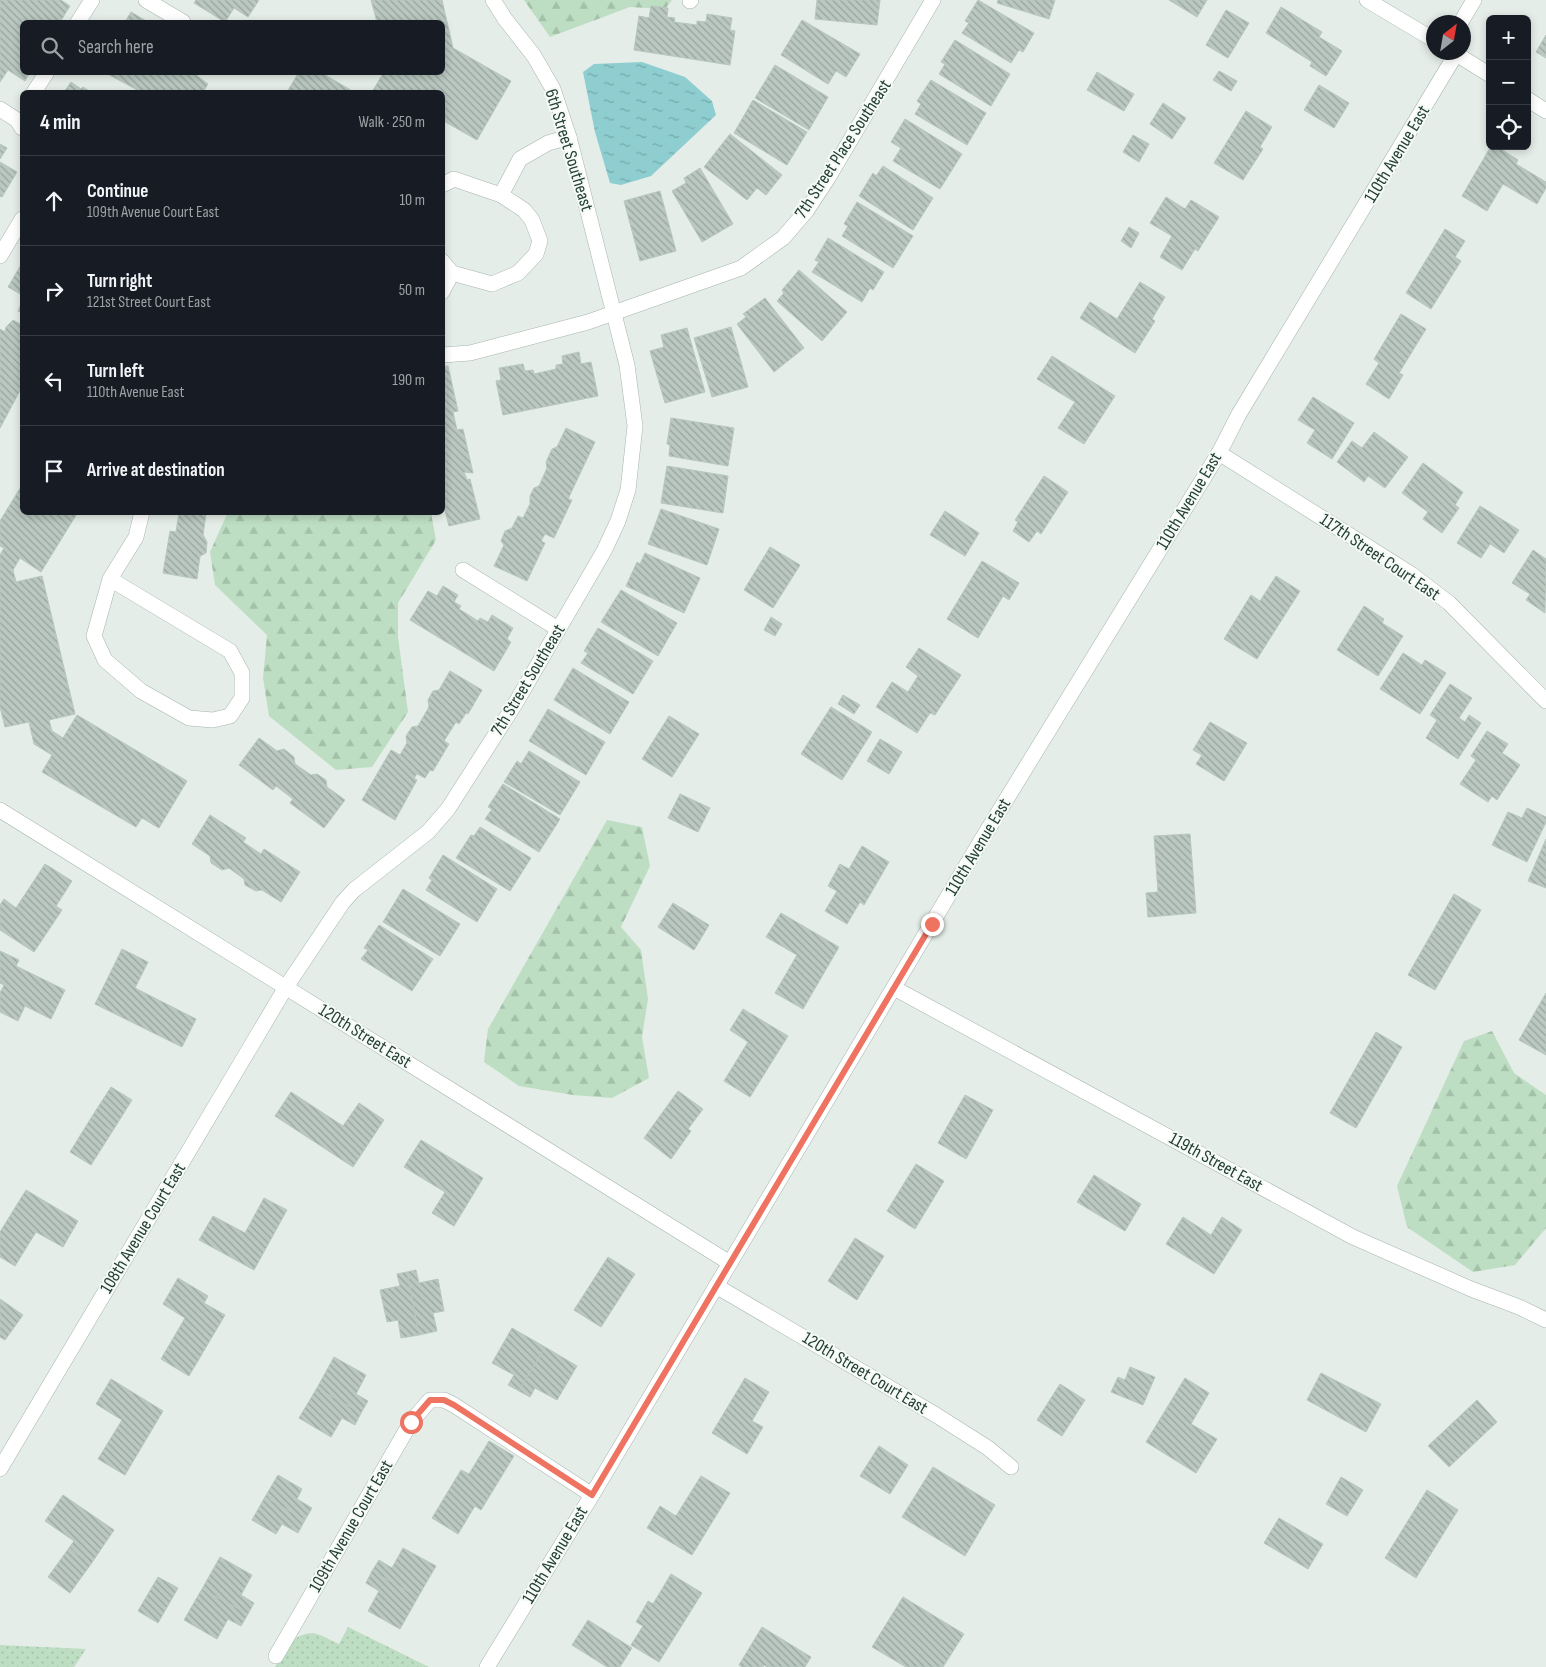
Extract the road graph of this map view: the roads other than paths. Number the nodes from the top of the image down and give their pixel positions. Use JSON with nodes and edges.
{"nodes":[{"id":1,"x":92,"y":0,"type":"edge"},
{"id":2,"x":146,"y":0,"type":"edge"},
{"id":3,"x":492,"y":0,"type":"edge"},
{"id":4,"x":934,"y":0,"type":"edge"},
{"id":5,"x":1367,"y":0,"type":"edge"},
{"id":6,"x":1474,"y":0,"type":"edge"},
{"id":7,"x":1465,"y":15,"type":"edge"},
{"id":8,"x":79,"y":20,"type":"edge"},
{"id":9,"x":180,"y":20,"type":"edge"},
{"id":10,"x":1426,"y":35,"type":"edge"},
{"id":11,"x":1451,"y":60,"type":"edge"},
{"id":12,"x":1466,"y":60,"type":"edge"},
{"id":13,"x":1486,"y":73,"type":"edge"},
{"id":14,"x":45,"y":75,"type":"edge"},
{"id":15,"x":35,"y":90,"type":"edge"},
{"id":16,"x":1531,"y":102,"type":"edge"},
{"id":17,"x":0,"y":109,"type":"edge"},
{"id":18,"x":1546,"y":111,"type":"edge"},
{"id":19,"x":20,"y":119,"type":"edge"},
{"id":20,"x":569,"y":137,"type":"junction"},
{"id":21,"x":445,"y":184,"type":"edge"},
{"id":22,"x":500,"y":194,"type":"junction"},
{"id":23,"x":20,"y":222,"type":"edge"},
{"id":24,"x":0,"y":256,"type":"edge"},
{"id":25,"x":445,"y":265,"type":"edge"},
{"id":26,"x":452,"y":274,"type":"junction"},
{"id":27,"x":445,"y":287,"type":"edge"},
{"id":28,"x":613,"y":314,"type":"junction"},
{"id":29,"x":445,"y":355,"type":"edge"},
{"id":30,"x":1219,"y":453,"type":"junction"},
{"id":31,"x":141,"y":515,"type":"edge"},
{"id":32,"x":463,"y":570,"type":"dead end"},
{"id":33,"x":110,"y":579,"type":"junction"},
{"id":34,"x":558,"y":629,"type":"junction"},
{"id":35,"x":1546,"y":701,"type":"edge"},
{"id":36,"x":0,"y":810,"type":"edge"},
{"id":37,"x":286,"y":987,"type":"junction"},
{"id":38,"x":894,"y":988,"type":"junction"},
{"id":39,"x":730,"y":1263,"type":"junction"},
{"id":40,"x":716,"y":1286,"type":"junction"},
{"id":41,"x":1546,"y":1320,"type":"edge"},
{"id":42,"x":1011,"y":1467,"type":"dead end"},
{"id":43,"x":0,"y":1469,"type":"edge"},
{"id":44,"x":592,"y":1495,"type":"junction"},
{"id":45,"x":276,"y":1656,"type":"dead end"},
{"id":46,"x":487,"y":1667,"type":"edge"}],
"edges":[{"from":1,"to":8,"type":"street"},
{"from":2,"to":9,"type":"street"},
{"from":3,"to":20,"type":"street","name":"6th Street Southeast"},
{"from":4,"to":28,"type":"street","name":"7th Street Place Southeast"},
{"from":5,"to":10,"type":"street"},
{"from":6,"to":7,"type":"street"},
{"from":11,"to":30,"type":"street","name":"110th Avenue East"},
{"from":12,"to":13,"type":"street"},
{"from":14,"to":15,"type":"street"},
{"from":16,"to":18,"type":"street"},
{"from":17,"to":19,"type":"street"},
{"from":20,"to":22,"type":"street"},
{"from":20,"to":28,"type":"street","name":"6th Street Southeast"},
{"from":21,"to":22,"type":"street"},
{"from":22,"to":26,"type":"street"},
{"from":23,"to":24,"type":"street"},
{"from":25,"to":26,"type":"street"},
{"from":26,"to":27,"type":"street"},
{"from":28,"to":29,"type":"street","name":"7th Street Place Southeast"},
{"from":28,"to":34,"type":"street","name":"7th Street Southeast"},
{"from":30,"to":35,"type":"street","name":"117th Street Court East"},
{"from":30,"to":38,"type":"street","name":"110th Avenue East"},
{"from":31,"to":33,"type":"street"},
{"from":32,"to":34,"type":"street"},
{"from":33,"to":33,"type":"street"},
{"from":34,"to":37,"type":"street","name":"7th Street Southeast"},
{"from":36,"to":37,"type":"street","name":"120th Street East"},
{"from":37,"to":39,"type":"street","name":"120th Street East"},
{"from":37,"to":43,"type":"street","name":"108th Avenue Court East"},
{"from":38,"to":39,"type":"street","name":"110th Avenue East"},
{"from":38,"to":41,"type":"street","name":"119th Street East"},
{"from":39,"to":40,"type":"street","name":"110th Avenue East"},
{"from":40,"to":42,"type":"street","name":"120th Street Court East"},
{"from":40,"to":44,"type":"street","name":"110th Avenue East"},
{"from":44,"to":45,"type":"street","name":"109th Avenue Court East"},
{"from":44,"to":46,"type":"street","name":"110th Avenue East"}]}
